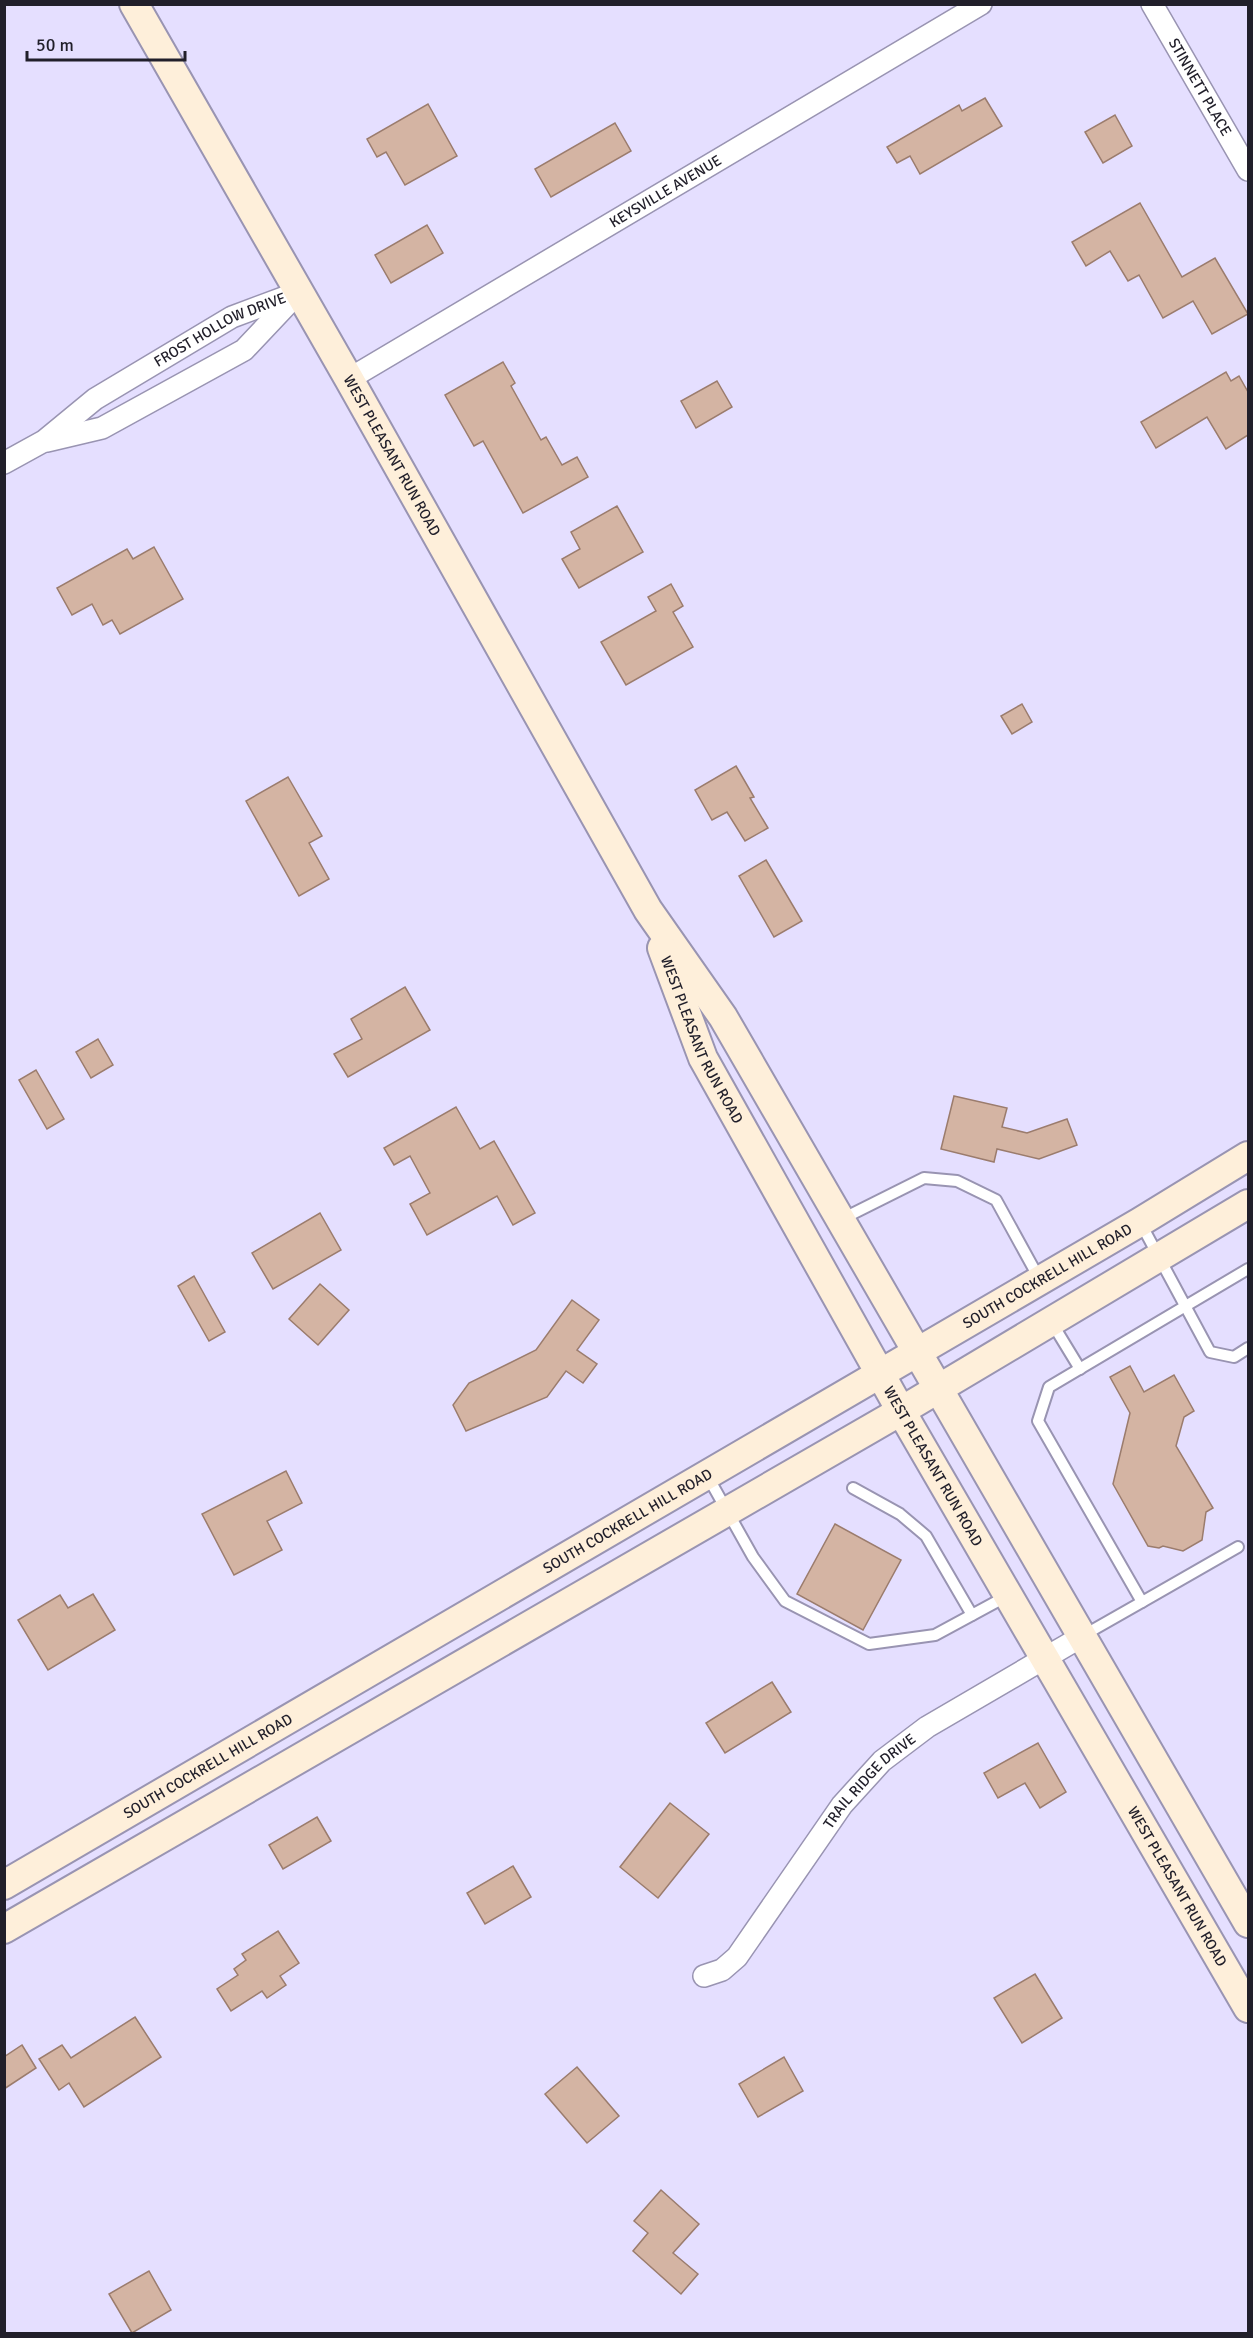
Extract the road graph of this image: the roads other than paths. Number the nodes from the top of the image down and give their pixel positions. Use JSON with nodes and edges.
{"nodes":[{"id":1,"x":134,"y":4,"type":"edge"},
{"id":2,"x":981,"y":4,"type":"edge"},
{"id":3,"x":1152,"y":4,"type":"edge"},
{"id":4,"x":1248,"y":171,"type":"edge"},
{"id":5,"x":299,"y":292,"type":"junction"},
{"id":6,"x":349,"y":379,"type":"junction"},
{"id":7,"x":44,"y":441,"type":"junction"},
{"id":8,"x":4,"y":463,"type":"edge"},
{"id":9,"x":648,"y":910,"type":"junction"},
{"id":10,"x":1248,"y":1156,"type":"edge"},
{"id":11,"x":1248,"y":1204,"type":"edge"},
{"id":12,"x":842,"y":1220,"type":"junction"},
{"id":13,"x":1140,"y":1222,"type":"junction"},
{"id":14,"x":1159,"y":1259,"type":"junction"},
{"id":15,"x":1248,"y":1269,"type":"edge"},
{"id":16,"x":1040,"y":1280,"type":"junction"},
{"id":17,"x":1184,"y":1307,"type":"junction"},
{"id":18,"x":1051,"y":1323,"type":"junction"},
{"id":19,"x":1248,"y":1348,"type":"edge"},
{"id":20,"x":918,"y":1351,"type":"junction"},
{"id":21,"x":1080,"y":1369,"type":"junction"},
{"id":22,"x":880,"y":1373,"type":"junction"},
{"id":23,"x":939,"y":1389,"type":"junction"},
{"id":24,"x":901,"y":1412,"type":"junction"},
{"id":25,"x":707,"y":1475,"type":"junction"},
{"id":26,"x":853,"y":1488,"type":"dead end"},
{"id":27,"x":727,"y":1510,"type":"junction"},
{"id":28,"x":1238,"y":1547,"type":"dead end"},
{"id":29,"x":1007,"y":1596,"type":"junction"},
{"id":30,"x":1142,"y":1602,"type":"junction"},
{"id":31,"x":972,"y":1615,"type":"junction"},
{"id":32,"x":1081,"y":1637,"type":"junction"},
{"id":33,"x":1044,"y":1660,"type":"junction"},
{"id":34,"x":4,"y":1885,"type":"edge"},
{"id":35,"x":1248,"y":1923,"type":"edge"},
{"id":36,"x":4,"y":1929,"type":"edge"},
{"id":37,"x":704,"y":1976,"type":"dead end"},
{"id":38,"x":1248,"y":2008,"type":"edge"}],
"edges":[{"from":1,"to":5,"type":"main road","name":"WEST PLEASANT RUN ROAD"},
{"from":2,"to":6,"type":"street","name":"KEYSVILLE AVENUE"},
{"from":3,"to":4,"type":"street","name":"STINNETT PLACE"},
{"from":5,"to":6,"type":"main road","name":"WEST PLEASANT RUN ROAD"},
{"from":5,"to":7,"type":"street","name":"FROST HOLLOW DRIVE"},
{"from":5,"to":7,"type":"street","name":"FROST HOLLOW DRIVE"},
{"from":6,"to":9,"type":"main road","name":"WEST PLEASANT RUN ROAD"},
{"from":7,"to":8,"type":"street","name":"FROST HOLLOW DRIVE"},
{"from":9,"to":12,"type":"main road","name":"WEST PLEASANT RUN ROAD"},
{"from":9,"to":22,"type":"main road","name":"WEST PLEASANT RUN ROAD"},
{"from":10,"to":13,"type":"main road","name":"SOUTH COCKRELL HILL ROAD"},
{"from":11,"to":14,"type":"main road"},
{"from":12,"to":16,"type":"lane"},
{"from":12,"to":20,"type":"main road","name":"WEST PLEASANT RUN ROAD"},
{"from":13,"to":14,"type":"lane"},
{"from":13,"to":16,"type":"main road","name":"SOUTH COCKRELL HILL ROAD"},
{"from":14,"to":17,"type":"lane"},
{"from":14,"to":18,"type":"main road"},
{"from":15,"to":17,"type":"lane"},
{"from":16,"to":20,"type":"main road","name":"SOUTH COCKRELL HILL ROAD"},
{"from":17,"to":19,"type":"lane"},
{"from":17,"to":21,"type":"lane"},
{"from":18,"to":21,"type":"lane"},
{"from":18,"to":23,"type":"main road"},
{"from":20,"to":22,"type":"main road","name":"SOUTH COCKRELL HILL ROAD"},
{"from":20,"to":23,"type":"main road","name":"WEST PLEASANT RUN ROAD"},
{"from":21,"to":30,"type":"lane"},
{"from":22,"to":24,"type":"main road","name":"WEST PLEASANT RUN ROAD"},
{"from":22,"to":25,"type":"main road","name":"SOUTH COCKRELL HILL ROAD"},
{"from":23,"to":24,"type":"main road"},
{"from":23,"to":32,"type":"main road","name":"WEST PLEASANT RUN ROAD"},
{"from":24,"to":27,"type":"main road"},
{"from":24,"to":29,"type":"main road","name":"WEST PLEASANT RUN ROAD"},
{"from":25,"to":27,"type":"lane"},
{"from":25,"to":34,"type":"main road","name":"SOUTH COCKRELL HILL ROAD"},
{"from":26,"to":31,"type":"lane"},
{"from":27,"to":31,"type":"lane"},
{"from":27,"to":36,"type":"main road"},
{"from":28,"to":30,"type":"lane"},
{"from":29,"to":31,"type":"lane"},
{"from":29,"to":33,"type":"main road","name":"WEST PLEASANT RUN ROAD"},
{"from":30,"to":32,"type":"lane"},
{"from":32,"to":33,"type":"street","name":"TRAIL RIDGE DRIVE"},
{"from":32,"to":35,"type":"main road","name":"WEST PLEASANT RUN ROAD"},
{"from":33,"to":37,"type":"street","name":"TRAIL RIDGE DRIVE"},
{"from":33,"to":38,"type":"main road","name":"WEST PLEASANT RUN ROAD"}]}
